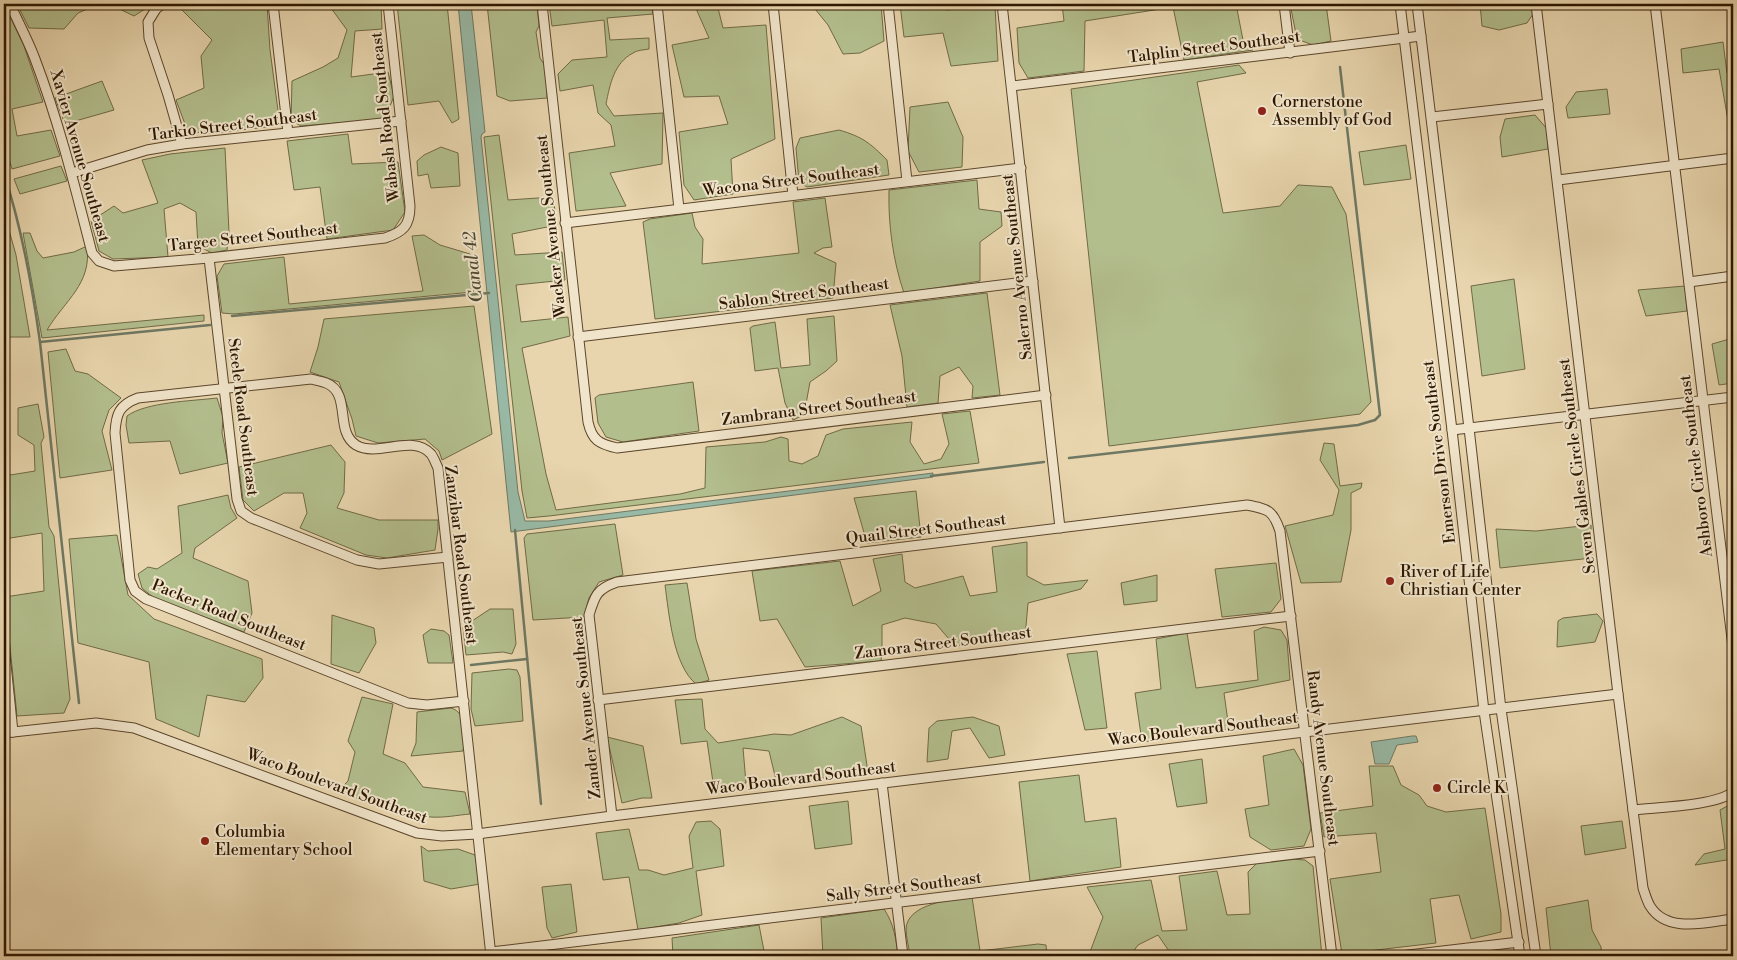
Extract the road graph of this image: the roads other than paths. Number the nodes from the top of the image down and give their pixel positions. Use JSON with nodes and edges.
{"nodes":[{"id":1,"x":10,"y":4,"type":"edge"},
{"id":2,"x":162,"y":4,"type":"edge"},
{"id":3,"x":273,"y":4,"type":"edge"},
{"id":4,"x":388,"y":4,"type":"edge"},
{"id":5,"x":542,"y":4,"type":"edge"},
{"id":6,"x":657,"y":4,"type":"edge"},
{"id":7,"x":773,"y":4,"type":"edge"},
{"id":8,"x":888,"y":4,"type":"edge"},
{"id":9,"x":1002,"y":4,"type":"edge"},
{"id":10,"x":1284,"y":4,"type":"edge"},
{"id":11,"x":1400,"y":4,"type":"edge"},
{"id":12,"x":1417,"y":4,"type":"edge"},
{"id":13,"x":1536,"y":4,"type":"edge"},
{"id":14,"x":1655,"y":4,"type":"edge"},
{"id":15,"x":1420,"y":36,"type":"junction"},
{"id":16,"x":1404,"y":38,"type":"junction"},
{"id":17,"x":1290,"y":53,"type":"junction"},
{"id":18,"x":1012,"y":86,"type":"junction"},
{"id":19,"x":1548,"y":104,"type":"junction"},
{"id":20,"x":1432,"y":117,"type":"junction"},
{"id":21,"x":401,"y":121,"type":"junction"},
{"id":22,"x":288,"y":133,"type":"junction"},
{"id":23,"x":182,"y":144,"type":"junction"},
{"id":24,"x":1733,"y":158,"type":"edge"},
{"id":25,"x":1675,"y":165,"type":"junction"},
{"id":26,"x":1021,"y":168,"type":"junction"},
{"id":27,"x":72,"y":173,"type":"junction"},
{"id":28,"x":1558,"y":180,"type":"junction"},
{"id":29,"x":907,"y":181,"type":"junction"},
{"id":30,"x":793,"y":195,"type":"junction"},
{"id":31,"x":679,"y":209,"type":"junction"},
{"id":32,"x":565,"y":223,"type":"junction"},
{"id":33,"x":406,"y":226,"type":"joint"},
{"id":34,"x":209,"y":258,"type":"junction"},
{"id":35,"x":99,"y":261,"type":"joint"},
{"id":36,"x":1733,"y":276,"type":"edge"},
{"id":37,"x":1033,"y":281,"type":"junction"},
{"id":38,"x":1689,"y":282,"type":"junction"},
{"id":39,"x":578,"y":337,"type":"junction"},
{"id":40,"x":225,"y":388,"type":"junction"},
{"id":41,"x":1046,"y":395,"type":"junction"},
{"id":42,"x":1733,"y":397,"type":"edge"},
{"id":43,"x":1703,"y":400,"type":"junction"},
{"id":44,"x":122,"y":406,"type":"joint"},
{"id":45,"x":1586,"y":414,"type":"junction"},
{"id":46,"x":1469,"y":428,"type":"junction"},
{"id":47,"x":1452,"y":430,"type":"junction"},
{"id":48,"x":597,"y":441,"type":"joint"},
{"id":49,"x":1266,"y":508,"type":"joint"},
{"id":50,"x":1060,"y":528,"type":"junction"},
{"id":51,"x":448,"y":557,"type":"junction"},
{"id":52,"x":594,"y":597,"type":"joint"},
{"id":53,"x":1291,"y":616,"type":"junction"},
{"id":54,"x":4,"y":645,"type":"edge"},
{"id":55,"x":1733,"y":647,"type":"edge"},
{"id":56,"x":1618,"y":694,"type":"junction"},
{"id":57,"x":598,"y":700,"type":"junction"},
{"id":58,"x":464,"y":701,"type":"junction"},
{"id":59,"x":1501,"y":709,"type":"junction"},
{"id":60,"x":1484,"y":711,"type":"junction"},
{"id":61,"x":8,"y":732,"type":"edge"},
{"id":62,"x":1304,"y":732,"type":"junction"},
{"id":63,"x":882,"y":783,"type":"junction"},
{"id":64,"x":1733,"y":792,"type":"edge"},
{"id":65,"x":1633,"y":810,"type":"junction"},
{"id":66,"x":612,"y":816,"type":"junction"},
{"id":67,"x":477,"y":834,"type":"junction"},
{"id":68,"x":1320,"y":851,"type":"junction"},
{"id":69,"x":897,"y":903,"type":"junction"},
{"id":70,"x":1733,"y":919,"type":"edge"},
{"id":71,"x":1519,"y":942,"type":"junction"},
{"id":72,"x":491,"y":954,"type":"edge"},
{"id":73,"x":904,"y":956,"type":"edge"},
{"id":74,"x":1332,"y":956,"type":"edge"},
{"id":75,"x":1400,"y":956,"type":"edge"},
{"id":76,"x":1520,"y":956,"type":"edge"},
{"id":77,"x":1536,"y":956,"type":"edge"}],
"edges":[{"from":1,"to":27,"type":"street","name":"Xavier Avenue Southeast"},
{"from":2,"to":23,"type":"street"},
{"from":3,"to":22,"type":"street"},
{"from":4,"to":21,"type":"street","name":"Wabash Road Southeast"},
{"from":5,"to":32,"type":"street","name":"Wacker Avenue Southeast"},
{"from":6,"to":31,"type":"street"},
{"from":7,"to":30,"type":"street"},
{"from":8,"to":29,"type":"street"},
{"from":9,"to":18,"type":"street","name":"Salerno Avenue Southeast"},
{"from":10,"to":17,"type":"street"},
{"from":11,"to":16,"type":"street","name":"Emerson Drive Southeast"},
{"from":12,"to":15,"type":"street","name":"Emerson Drive Southeast"},
{"from":13,"to":19,"type":"street","name":"Seven Gables Circle Southeast"},
{"from":14,"to":25,"type":"street","name":"Ashboro Circle Southeast"},
{"from":15,"to":16,"type":"street","name":"Talplin Street Southeast"},
{"from":15,"to":20,"type":"street","name":"Emerson Drive Southeast"},
{"from":16,"to":17,"type":"street","name":"Talplin Street Southeast"},
{"from":16,"to":47,"type":"street","name":"Emerson Drive Southeast"},
{"from":17,"to":18,"type":"street","name":"Talplin Street Southeast"},
{"from":18,"to":26,"type":"street","name":"Salerno Avenue Southeast"},
{"from":19,"to":20,"type":"street"},
{"from":19,"to":28,"type":"street","name":"Seven Gables Circle Southeast"},
{"from":20,"to":46,"type":"street","name":"Emerson Drive Southeast"},
{"from":21,"to":22,"type":"street","name":"Tarkio Street Southeast"},
{"from":21,"to":33,"type":"street","name":"Wabash Road Southeast"},
{"from":22,"to":23,"type":"street","name":"Tarkio Street Southeast"},
{"from":23,"to":27,"type":"street","name":"Tarkio Street Southeast"},
{"from":24,"to":25,"type":"street"},
{"from":25,"to":28,"type":"street"},
{"from":25,"to":38,"type":"street","name":"Ashboro Circle Southeast"},
{"from":26,"to":29,"type":"street","name":"Wacona Street Southeast"},
{"from":26,"to":37,"type":"street","name":"Salerno Avenue Southeast"},
{"from":27,"to":35,"type":"street","name":"Xavier Avenue Southeast"},
{"from":28,"to":45,"type":"street","name":"Seven Gables Circle Southeast"},
{"from":29,"to":30,"type":"street","name":"Wacona Street Southeast"},
{"from":30,"to":31,"type":"street","name":"Wacona Street Southeast"},
{"from":31,"to":32,"type":"street","name":"Wacona Street Southeast"},
{"from":32,"to":39,"type":"street","name":"Wacker Avenue Southeast"},
{"from":33,"to":34,"type":"street","name":"Targee Street Southeast"},
{"from":34,"to":35,"type":"street","name":"Targee Street Southeast"},
{"from":34,"to":40,"type":"street","name":"Steele Road Southeast"},
{"from":36,"to":38,"type":"street"},
{"from":37,"to":39,"type":"street","name":"Sablon Street Southeast"},
{"from":37,"to":41,"type":"street","name":"Salerno Avenue Southeast"},
{"from":38,"to":43,"type":"street","name":"Ashboro Circle Southeast"},
{"from":39,"to":48,"type":"street","name":"Wacker Avenue Southeast"},
{"from":40,"to":44,"type":"street","name":"Zanzibar Road Southeast"},
{"from":40,"to":51,"type":"street","name":"Steele Road Southeast"},
{"from":40,"to":51,"type":"street","name":"Zanzibar Road Southeast"},
{"from":41,"to":48,"type":"street","name":"Zambrana Street Southeast"},
{"from":41,"to":50,"type":"street","name":"Salerno Avenue Southeast"},
{"from":42,"to":43,"type":"street"},
{"from":43,"to":45,"type":"street"},
{"from":43,"to":55,"type":"street","name":"Ashboro Circle Southeast"},
{"from":44,"to":58,"type":"street","name":"Packer Road Southeast"},
{"from":45,"to":46,"type":"street"},
{"from":45,"to":56,"type":"street","name":"Seven Gables Circle Southeast"},
{"from":46,"to":47,"type":"street"},
{"from":46,"to":59,"type":"street","name":"Emerson Drive Southeast"},
{"from":47,"to":60,"type":"street","name":"Emerson Drive Southeast"},
{"from":49,"to":50,"type":"street","name":"Quail Street Southeast"},
{"from":49,"to":53,"type":"street","name":"Randy Avenue Southeast"},
{"from":50,"to":52,"type":"street","name":"Quail Street Southeast"},
{"from":51,"to":58,"type":"street","name":"Zanzibar Road Southeast"},
{"from":52,"to":57,"type":"street","name":"Zander Avenue Southeast"},
{"from":53,"to":57,"type":"street","name":"Zamora Street Southeast"},
{"from":53,"to":62,"type":"street","name":"Randy Avenue Southeast"},
{"from":54,"to":61,"type":"street"},
{"from":56,"to":59,"type":"street","name":"Waco Boulevard Southeast"},
{"from":56,"to":65,"type":"street","name":"Seven Gables Circle Southeast"},
{"from":57,"to":66,"type":"street","name":"Zander Avenue Southeast"},
{"from":58,"to":67,"type":"street","name":"Zanzibar Road Southeast"},
{"from":59,"to":60,"type":"street","name":"Waco Boulevard Southeast"},
{"from":59,"to":77,"type":"street","name":"Emerson Drive Southeast"},
{"from":60,"to":62,"type":"street","name":"Waco Boulevard Southeast"},
{"from":60,"to":71,"type":"street","name":"Emerson Drive Southeast"},
{"from":61,"to":67,"type":"street","name":"Waco Boulevard Southeast"},
{"from":62,"to":63,"type":"street","name":"Waco Boulevard Southeast"},
{"from":62,"to":68,"type":"street","name":"Randy Avenue Southeast"},
{"from":63,"to":66,"type":"street","name":"Waco Boulevard Southeast"},
{"from":63,"to":69,"type":"street"},
{"from":64,"to":65,"type":"street"},
{"from":65,"to":70,"type":"street","name":"Seven Gables Circle Southeast"},
{"from":66,"to":67,"type":"street","name":"Waco Boulevard Southeast"},
{"from":67,"to":72,"type":"street","name":"Zanzibar Road Southeast"},
{"from":68,"to":69,"type":"street","name":"Sally Street Southeast"},
{"from":68,"to":74,"type":"street","name":"Randy Avenue Southeast"},
{"from":69,"to":72,"type":"street","name":"Sally Street Southeast"},
{"from":69,"to":73,"type":"street"},
{"from":71,"to":75,"type":"street"},
{"from":71,"to":76,"type":"street","name":"Emerson Drive Southeast"}]}
